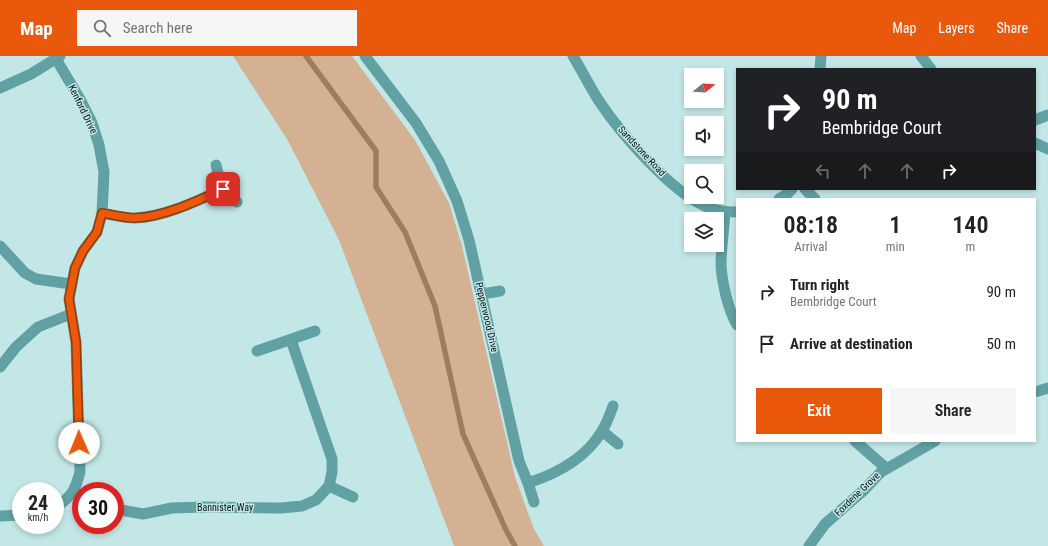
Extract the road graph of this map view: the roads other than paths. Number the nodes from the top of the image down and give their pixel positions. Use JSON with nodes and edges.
{"nodes":[{"id":1,"x":365,"y":56,"type":"edge"},
{"id":2,"x":573,"y":56,"type":"edge"},
{"id":3,"x":821,"y":56,"type":"edge"},
{"id":4,"x":921,"y":56,"type":"edge"},
{"id":5,"x":58,"y":58,"type":"edge"},
{"id":6,"x":820,"y":68,"type":"edge"},
{"id":7,"x":930,"y":68,"type":"edge"},
{"id":8,"x":0,"y":88,"type":"edge"},
{"id":9,"x":1048,"y":115,"type":"edge"},
{"id":10,"x":1036,"y":120,"type":"edge"},
{"id":11,"x":1036,"y":143,"type":"edge"},
{"id":12,"x":1048,"y":149,"type":"edge"},
{"id":13,"x":216,"y":165,"type":"dead end"},
{"id":14,"x":223,"y":189,"type":"junction"},
{"id":15,"x":791,"y":190,"type":"edge"},
{"id":16,"x":806,"y":190,"type":"edge"},
{"id":17,"x":781,"y":198,"type":"edge"},
{"id":18,"x":814,"y":198,"type":"edge"},
{"id":19,"x":237,"y":202,"type":"dead end"},
{"id":20,"x":725,"y":212,"type":"junction"},
{"id":21,"x":736,"y":212,"type":"edge"},
{"id":22,"x":102,"y":213,"type":"junction"},
{"id":23,"x":0,"y":246,"type":"edge"},
{"id":24,"x":71,"y":284,"type":"junction"},
{"id":25,"x":500,"y":291,"type":"dead end"},
{"id":26,"x":482,"y":294,"type":"junction"},
{"id":27,"x":71,"y":314,"type":"junction"},
{"id":28,"x":736,"y":322,"type":"edge"},
{"id":29,"x":315,"y":332,"type":"dead end"},
{"id":30,"x":291,"y":340,"type":"junction"},
{"id":31,"x":257,"y":351,"type":"dead end"},
{"id":32,"x":0,"y":367,"type":"edge"},
{"id":33,"x":1048,"y":388,"type":"edge"},
{"id":34,"x":1036,"y":392,"type":"edge"},
{"id":35,"x":614,"y":406,"type":"dead end"},
{"id":36,"x":602,"y":431,"type":"junction"},
{"id":37,"x":856,"y":442,"type":"edge"},
{"id":38,"x":933,"y":442,"type":"edge"},
{"id":39,"x":618,"y":444,"type":"dead end"},
{"id":40,"x":886,"y":468,"type":"junction"},
{"id":41,"x":79,"y":482,"type":"edge"},
{"id":42,"x":528,"y":483,"type":"junction"},
{"id":43,"x":329,"y":486,"type":"junction"},
{"id":44,"x":72,"y":495,"type":"edge"},
{"id":45,"x":353,"y":497,"type":"dead end"},
{"id":46,"x":64,"y":502,"type":"edge"},
{"id":47,"x":534,"y":502,"type":"dead end"},
{"id":48,"x":124,"y":510,"type":"edge"},
{"id":49,"x":12,"y":515,"type":"edge"},
{"id":50,"x":0,"y":516,"type":"edge"},
{"id":51,"x":809,"y":546,"type":"edge"}],
"edges":[{"from":1,"to":26,"type":"street","name":"Pepperwood Drive"},
{"from":2,"to":20,"type":"street","name":"Sandstone Road"},
{"from":3,"to":6,"type":"street"},
{"from":4,"to":7,"type":"street"},
{"from":5,"to":8,"type":"street"},
{"from":5,"to":22,"type":"street","name":"Kenford Drive"},
{"from":9,"to":10,"type":"street"},
{"from":11,"to":12,"type":"street"},
{"from":13,"to":14,"type":"street"},
{"from":14,"to":19,"type":"street"},
{"from":14,"to":22,"type":"street"},
{"from":15,"to":17,"type":"street"},
{"from":16,"to":18,"type":"street"},
{"from":20,"to":21,"type":"street","name":"Sandstone Road"},
{"from":20,"to":28,"type":"street"},
{"from":22,"to":24,"type":"street","name":"Kenford Drive"},
{"from":23,"to":24,"type":"street"},
{"from":24,"to":27,"type":"street","name":"Kenford Drive"},
{"from":25,"to":26,"type":"street"},
{"from":26,"to":42,"type":"street","name":"Pepperwood Drive"},
{"from":27,"to":32,"type":"street"},
{"from":27,"to":41,"type":"street","name":"Kenford Drive"},
{"from":29,"to":30,"type":"street"},
{"from":30,"to":31,"type":"street"},
{"from":30,"to":43,"type":"street"},
{"from":33,"to":34,"type":"street"},
{"from":35,"to":36,"type":"street"},
{"from":36,"to":39,"type":"street"},
{"from":36,"to":42,"type":"street"},
{"from":37,"to":40,"type":"street"},
{"from":38,"to":40,"type":"street","name":"Foxdene Grove"},
{"from":40,"to":51,"type":"street","name":"Foxdene Grove"},
{"from":42,"to":47,"type":"street","name":"Pepperwood Drive"},
{"from":43,"to":45,"type":"street"},
{"from":43,"to":48,"type":"street","name":"Bannister Way"},
{"from":44,"to":46,"type":"street"},
{"from":49,"to":50,"type":"street"}]}
